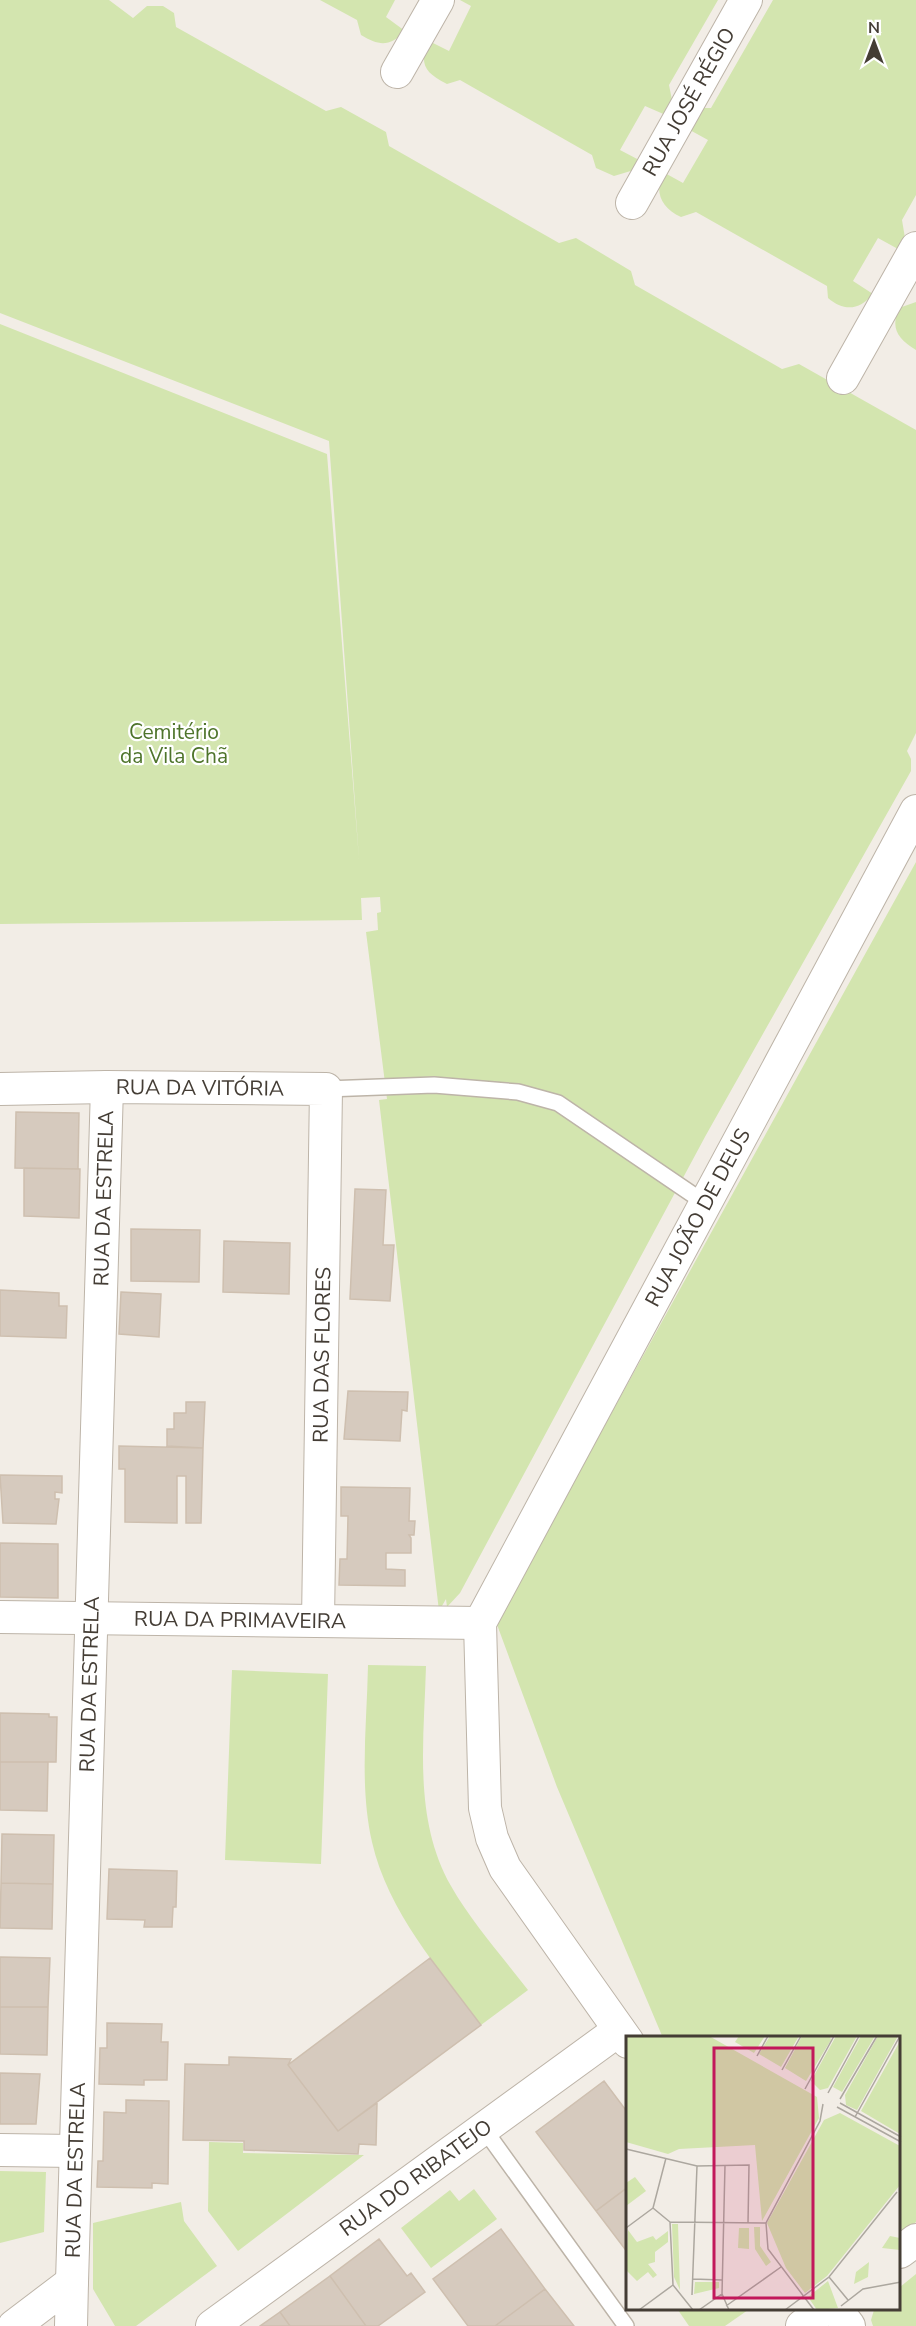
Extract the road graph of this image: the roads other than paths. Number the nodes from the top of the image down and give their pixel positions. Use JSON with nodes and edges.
{"nodes":[{"id":1,"x":438,"y":0,"type":"edge"},
{"id":2,"x":746,"y":0,"type":"edge"},
{"id":3,"x":397,"y":72,"type":"dead end"},
{"id":4,"x":632,"y":203,"type":"dead end"},
{"id":5,"x":916,"y":248,"type":"edge"},
{"id":6,"x":843,"y":378,"type":"dead end"},
{"id":7,"x":916,"y":811,"type":"edge"},
{"id":8,"x":107,"y":1087,"type":"junction"},
{"id":9,"x":0,"y":1089,"type":"edge"},
{"id":10,"x":326,"y":1089,"type":"junction"},
{"id":11,"x":705,"y":1203,"type":"junction"},
{"id":12,"x":0,"y":1617,"type":"edge"},
{"id":13,"x":90,"y":1618,"type":"junction"},
{"id":14,"x":318,"y":1621,"type":"junction"},
{"id":15,"x":480,"y":1623,"type":"junction"},
{"id":16,"x":623,"y":2036,"type":"edge"},
{"id":17,"x":484,"y":2129,"type":"junction"},
{"id":18,"x":0,"y":2150,"type":"edge"},
{"id":19,"x":75,"y":2151,"type":"junction"},
{"id":20,"x":916,"y":2240,"type":"edge"},
{"id":21,"x":901,"y":2251,"type":"edge"},
{"id":22,"x":72,"y":2282,"type":"junction"},
{"id":23,"x":822,"y":2311,"type":"edge"},
{"id":24,"x":838,"y":2311,"type":"edge"},
{"id":25,"x":14,"y":2326,"type":"edge"},
{"id":26,"x":71,"y":2326,"type":"edge"},
{"id":27,"x":212,"y":2326,"type":"edge"},
{"id":28,"x":626,"y":2326,"type":"edge"},
{"id":29,"x":802,"y":2326,"type":"edge"},
{"id":30,"x":849,"y":2326,"type":"edge"}],
"edges":[{"from":1,"to":3,"type":"street"},
{"from":2,"to":4,"type":"street","name":"RUA JOSÉ RÉGIO"},
{"from":5,"to":6,"type":"street"},
{"from":7,"to":11,"type":"street","name":"RUA JOÃO DE DEUS"},
{"from":8,"to":9,"type":"street","name":"RUA DA VITÓRIA"},
{"from":8,"to":10,"type":"street","name":"RUA DA VITÓRIA"},
{"from":8,"to":13,"type":"street","name":"RUA DA ESTRELA"},
{"from":10,"to":11,"type":"lane"},
{"from":10,"to":14,"type":"street","name":"RUA DAS FLORES"},
{"from":11,"to":15,"type":"street","name":"RUA JOÃO DE DEUS"},
{"from":12,"to":13,"type":"street","name":"RUA DA PRIMAVEIRA"},
{"from":13,"to":14,"type":"street","name":"RUA DA PRIMAVEIRA"},
{"from":13,"to":19,"type":"street","name":"RUA DA ESTRELA"},
{"from":14,"to":15,"type":"street","name":"RUA DA PRIMAVEIRA"},
{"from":15,"to":16,"type":"street"},
{"from":16,"to":17,"type":"street","name":"RUA DO RIBATEJO"},
{"from":17,"to":27,"type":"street","name":"RUA DO RIBATEJO"},
{"from":17,"to":28,"type":"lane"},
{"from":18,"to":19,"type":"street"},
{"from":19,"to":22,"type":"street","name":"RUA DA ESTRELA"},
{"from":20,"to":21,"type":"street"},
{"from":22,"to":25,"type":"street"},
{"from":22,"to":26,"type":"street","name":"RUA DA ESTRELA"},
{"from":23,"to":29,"type":"street"},
{"from":24,"to":30,"type":"street"}]}
